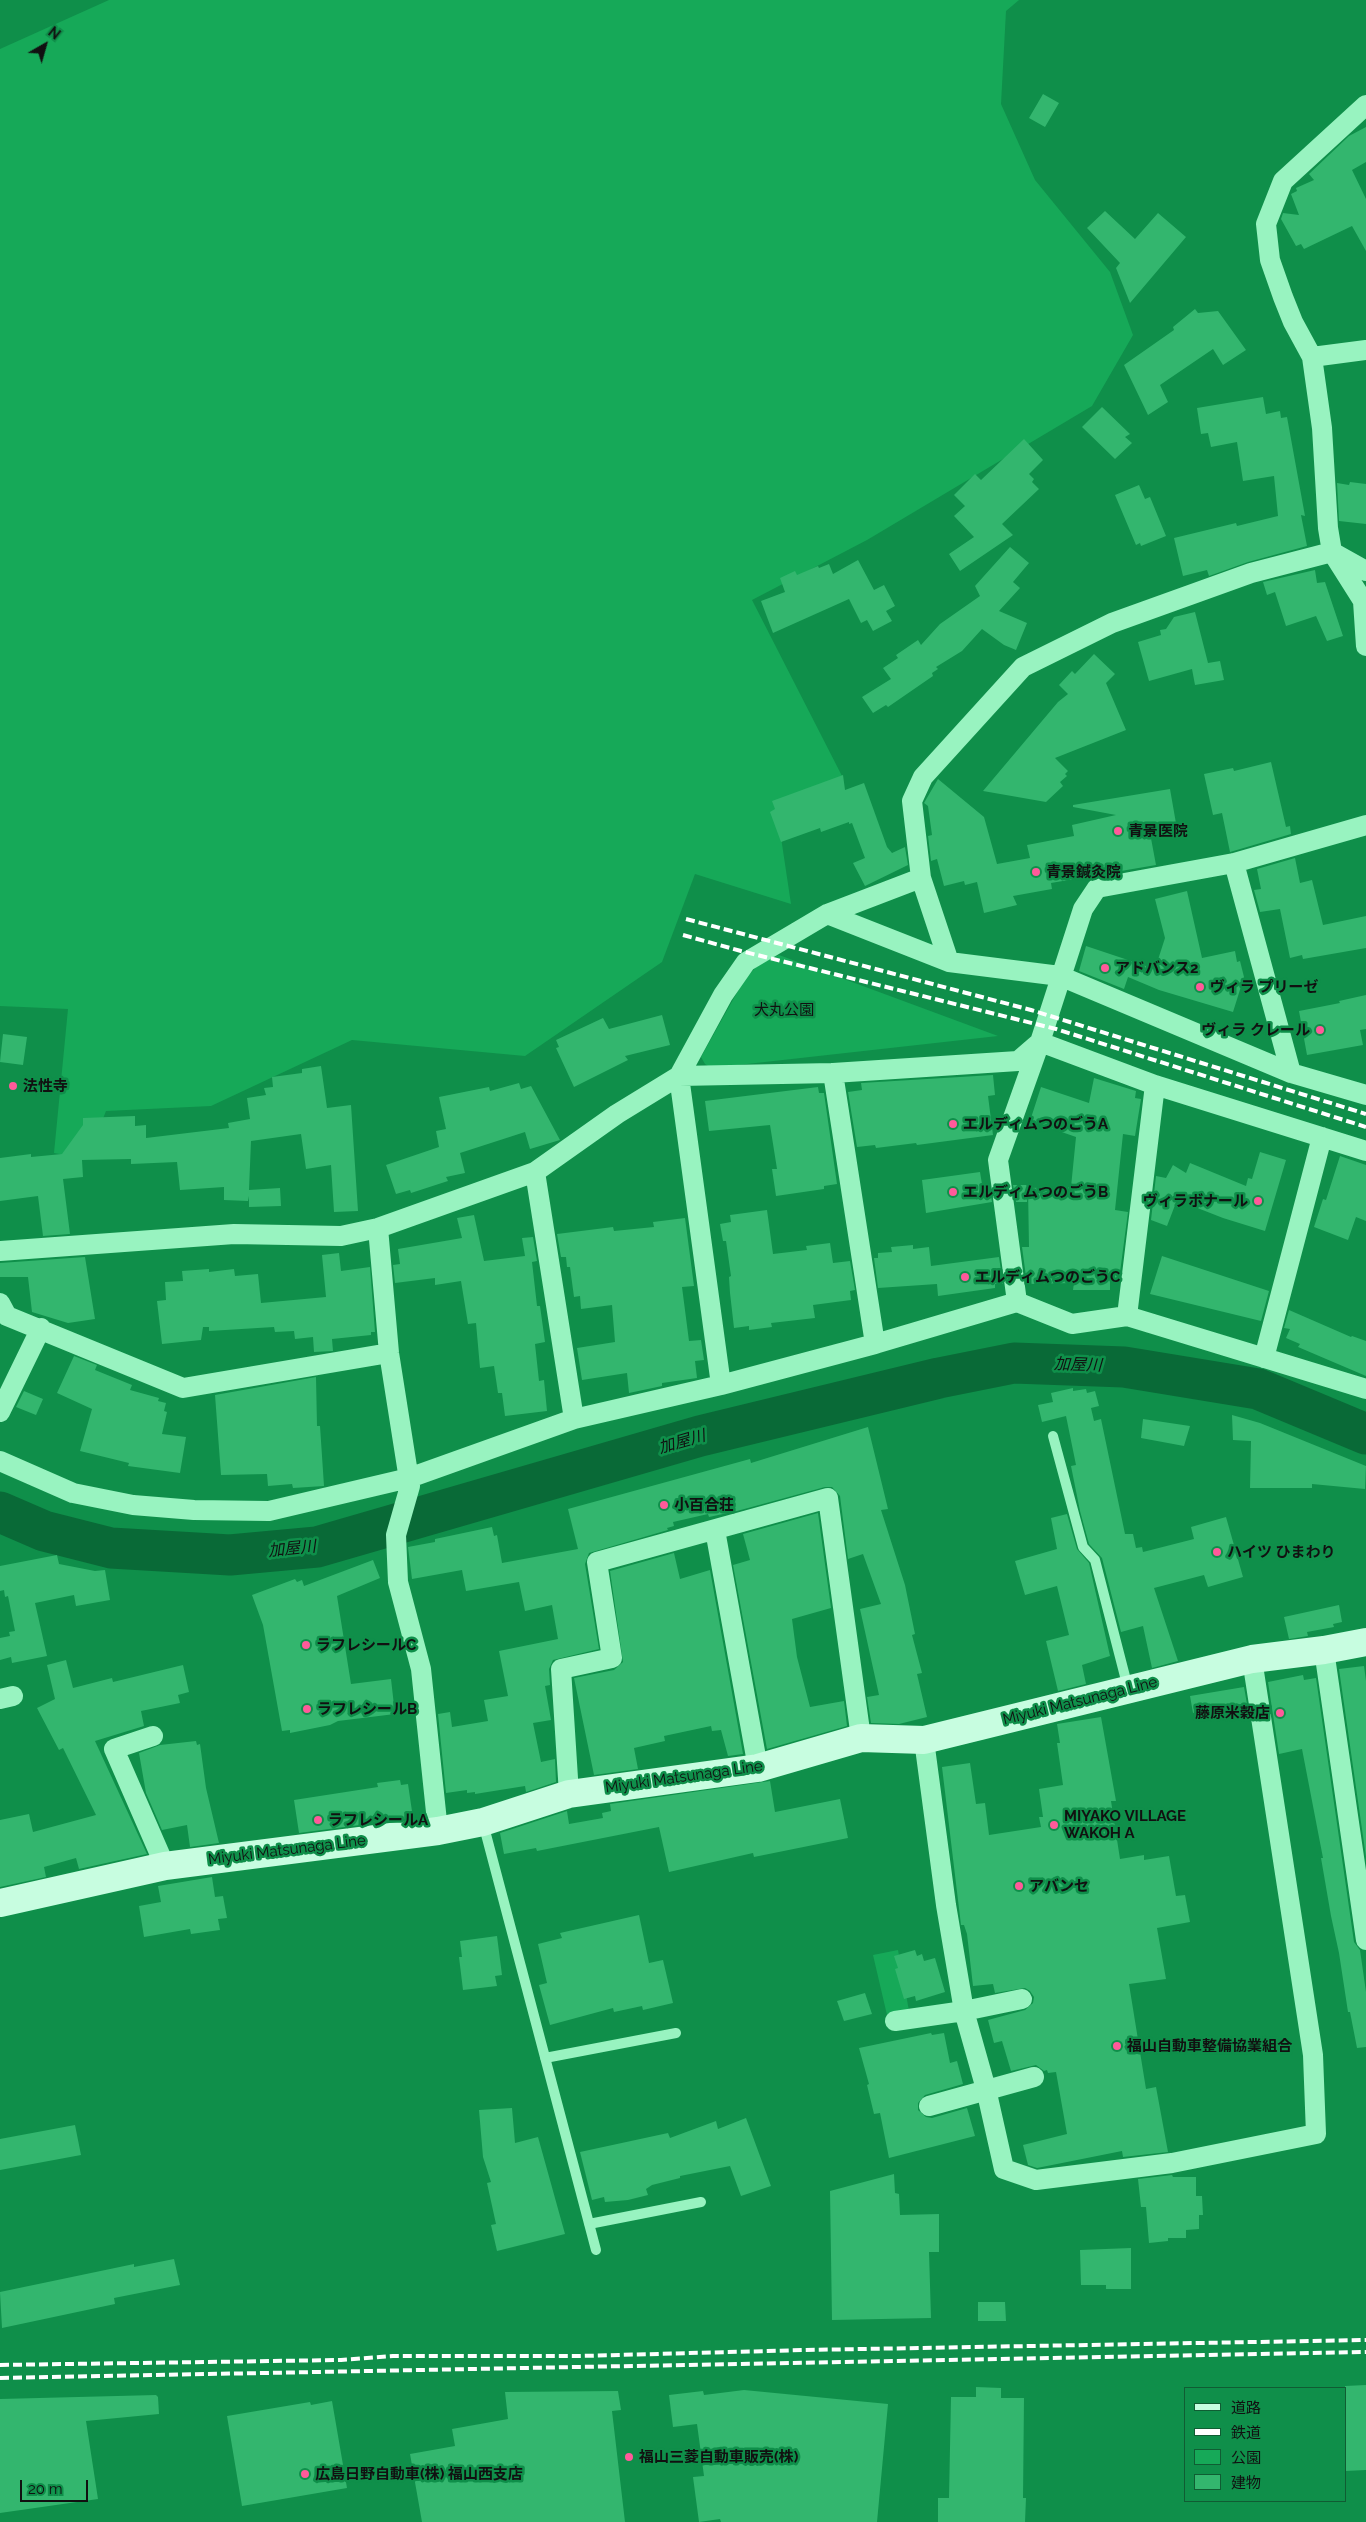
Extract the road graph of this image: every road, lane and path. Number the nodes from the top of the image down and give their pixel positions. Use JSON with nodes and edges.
{"nodes":[{"id":1,"x":1366,"y":106,"type":"edge"},
{"id":2,"x":1366,"y":350,"type":"edge"},
{"id":3,"x":1312,"y":357,"type":"junction"},
{"id":4,"x":1332,"y":552,"type":"junction"},
{"id":5,"x":1366,"y":571,"type":"edge"},
{"id":6,"x":1366,"y":646,"type":"edge"},
{"id":7,"x":1366,"y":826,"type":"edge"},
{"id":8,"x":1234,"y":863,"type":"junction"},
{"id":9,"x":921,"y":878,"type":"junction"},
{"id":10,"x":827,"y":914,"type":"junction"},
{"id":11,"x":948,"y":962,"type":"junction"},
{"id":12,"x":1060,"y":976,"type":"junction"},
{"id":13,"x":1040,"y":1042,"type":"junction"},
{"id":14,"x":833,"y":1073,"type":"junction"},
{"id":15,"x":1291,"y":1073,"type":"junction"},
{"id":16,"x":679,"y":1076,"type":"junction"},
{"id":17,"x":1155,"y":1085,"type":"junction"},
{"id":18,"x":1366,"y":1094,"type":"edge"},
{"id":19,"x":1322,"y":1137,"type":"junction"},
{"id":20,"x":1366,"y":1151,"type":"edge"},
{"id":21,"x":535,"y":1172,"type":"junction"},
{"id":22,"x":378,"y":1228,"type":"junction"},
{"id":23,"x":0,"y":1251,"type":"edge"},
{"id":24,"x":1017,"y":1302,"type":"junction"},
{"id":25,"x":0,"y":1303,"type":"edge"},
{"id":26,"x":1127,"y":1316,"type":"junction"},
{"id":27,"x":41,"y":1328,"type":"junction"},
{"id":28,"x":875,"y":1344,"type":"junction"},
{"id":29,"x":389,"y":1353,"type":"junction"},
{"id":30,"x":1264,"y":1358,"type":"junction"},
{"id":31,"x":721,"y":1385,"type":"junction"},
{"id":32,"x":1366,"y":1389,"type":"edge"},
{"id":33,"x":0,"y":1412,"type":"edge"},
{"id":34,"x":574,"y":1419,"type":"junction"},
{"id":35,"x":1053,"y":1436,"type":"dead end"},
{"id":36,"x":0,"y":1462,"type":"edge"},
{"id":37,"x":409,"y":1482,"type":"junction"},
{"id":38,"x":715,"y":1530,"type":"junction"},
{"id":39,"x":1366,"y":1642,"type":"edge"},
{"id":40,"x":1324,"y":1650,"type":"junction"},
{"id":41,"x":1252,"y":1659,"type":"junction"},
{"id":42,"x":1128,"y":1689,"type":"junction"},
{"id":43,"x":154,"y":1736,"type":"dead end"},
{"id":44,"x":861,"y":1738,"type":"junction"},
{"id":45,"x":924,"y":1740,"type":"junction"},
{"id":46,"x":758,"y":1768,"type":"junction"},
{"id":47,"x":569,"y":1794,"type":"junction"},
{"id":48,"x":483,"y":1822,"type":"junction"},
{"id":49,"x":438,"y":1831,"type":"junction"},
{"id":50,"x":165,"y":1866,"type":"junction"},
{"id":51,"x":0,"y":1903,"type":"edge"},
{"id":52,"x":1366,"y":1940,"type":"edge"},
{"id":53,"x":1022,"y":1999,"type":"dead end"},
{"id":54,"x":964,"y":2012,"type":"junction"},
{"id":55,"x":896,"y":2021,"type":"dead end"},
{"id":56,"x":676,"y":2033,"type":"dead end"},
{"id":57,"x":545,"y":2058,"type":"junction"},
{"id":58,"x":1034,"y":2077,"type":"dead end"},
{"id":59,"x":986,"y":2090,"type":"junction"},
{"id":60,"x":929,"y":2106,"type":"dead end"},
{"id":61,"x":701,"y":2202,"type":"dead end"},
{"id":62,"x":590,"y":2224,"type":"junction"},
{"id":63,"x":596,"y":2250,"type":"dead end"}],
"edges":[{"from":1,"to":3,"type":"street"},
{"from":2,"to":3,"type":"street"},
{"from":3,"to":4,"type":"street"},
{"from":4,"to":5,"type":"street"},
{"from":4,"to":6,"type":"street"},
{"from":4,"to":9,"type":"street"},
{"from":7,"to":8,"type":"street"},
{"from":8,"to":12,"type":"street"},
{"from":8,"to":15,"type":"street"},
{"from":9,"to":10,"type":"street"},
{"from":9,"to":11,"type":"street"},
{"from":10,"to":11,"type":"street"},
{"from":10,"to":16,"type":"street"},
{"from":11,"to":12,"type":"street"},
{"from":12,"to":13,"type":"street"},
{"from":12,"to":15,"type":"street"},
{"from":13,"to":14,"type":"street"},
{"from":13,"to":17,"type":"street"},
{"from":13,"to":24,"type":"street"},
{"from":14,"to":16,"type":"street"},
{"from":14,"to":28,"type":"street"},
{"from":15,"to":18,"type":"street"},
{"from":16,"to":21,"type":"street"},
{"from":16,"to":31,"type":"street"},
{"from":17,"to":19,"type":"street"},
{"from":17,"to":26,"type":"street"},
{"from":19,"to":20,"type":"street"},
{"from":19,"to":30,"type":"street"},
{"from":21,"to":22,"type":"street"},
{"from":21,"to":34,"type":"street"},
{"from":22,"to":23,"type":"street"},
{"from":22,"to":29,"type":"street"},
{"from":24,"to":26,"type":"street"},
{"from":24,"to":28,"type":"street"},
{"from":25,"to":27,"type":"street"},
{"from":26,"to":30,"type":"street"},
{"from":27,"to":29,"type":"street"},
{"from":27,"to":33,"type":"street"},
{"from":28,"to":31,"type":"street"},
{"from":29,"to":37,"type":"street"},
{"from":30,"to":32,"type":"street"},
{"from":31,"to":34,"type":"street"},
{"from":34,"to":37,"type":"street"},
{"from":35,"to":42,"type":"lane"},
{"from":36,"to":37,"type":"street"},
{"from":37,"to":49,"type":"street"},
{"from":38,"to":44,"type":"street"},
{"from":38,"to":46,"type":"street"},
{"from":38,"to":47,"type":"street"},
{"from":39,"to":40,"type":"main road","name":"Miyuki Matsunaga Line"},
{"from":40,"to":41,"type":"main road","name":"Miyuki Matsunaga Line"},
{"from":40,"to":52,"type":"street"},
{"from":41,"to":42,"type":"main road","name":"Miyuki Matsunaga Line"},
{"from":41,"to":59,"type":"street"},
{"from":42,"to":45,"type":"main road","name":"Miyuki Matsunaga Line"},
{"from":43,"to":50,"type":"street"},
{"from":44,"to":45,"type":"main road","name":"Miyuki Matsunaga Line"},
{"from":44,"to":46,"type":"main road","name":"Miyuki Matsunaga Line"},
{"from":45,"to":54,"type":"street"},
{"from":46,"to":47,"type":"main road","name":"Miyuki Matsunaga Line"},
{"from":47,"to":48,"type":"main road","name":"Miyuki Matsunaga Line"},
{"from":48,"to":49,"type":"main road","name":"Miyuki Matsunaga Line"},
{"from":48,"to":57,"type":"lane"},
{"from":49,"to":50,"type":"main road","name":"Miyuki Matsunaga Line"},
{"from":50,"to":51,"type":"main road","name":"Miyuki Matsunaga Line"},
{"from":53,"to":54,"type":"street"},
{"from":54,"to":55,"type":"street"},
{"from":54,"to":59,"type":"street"},
{"from":56,"to":57,"type":"lane"},
{"from":57,"to":62,"type":"lane"},
{"from":58,"to":59,"type":"street"},
{"from":59,"to":60,"type":"street"},
{"from":61,"to":62,"type":"lane"},
{"from":62,"to":63,"type":"lane"}]}
